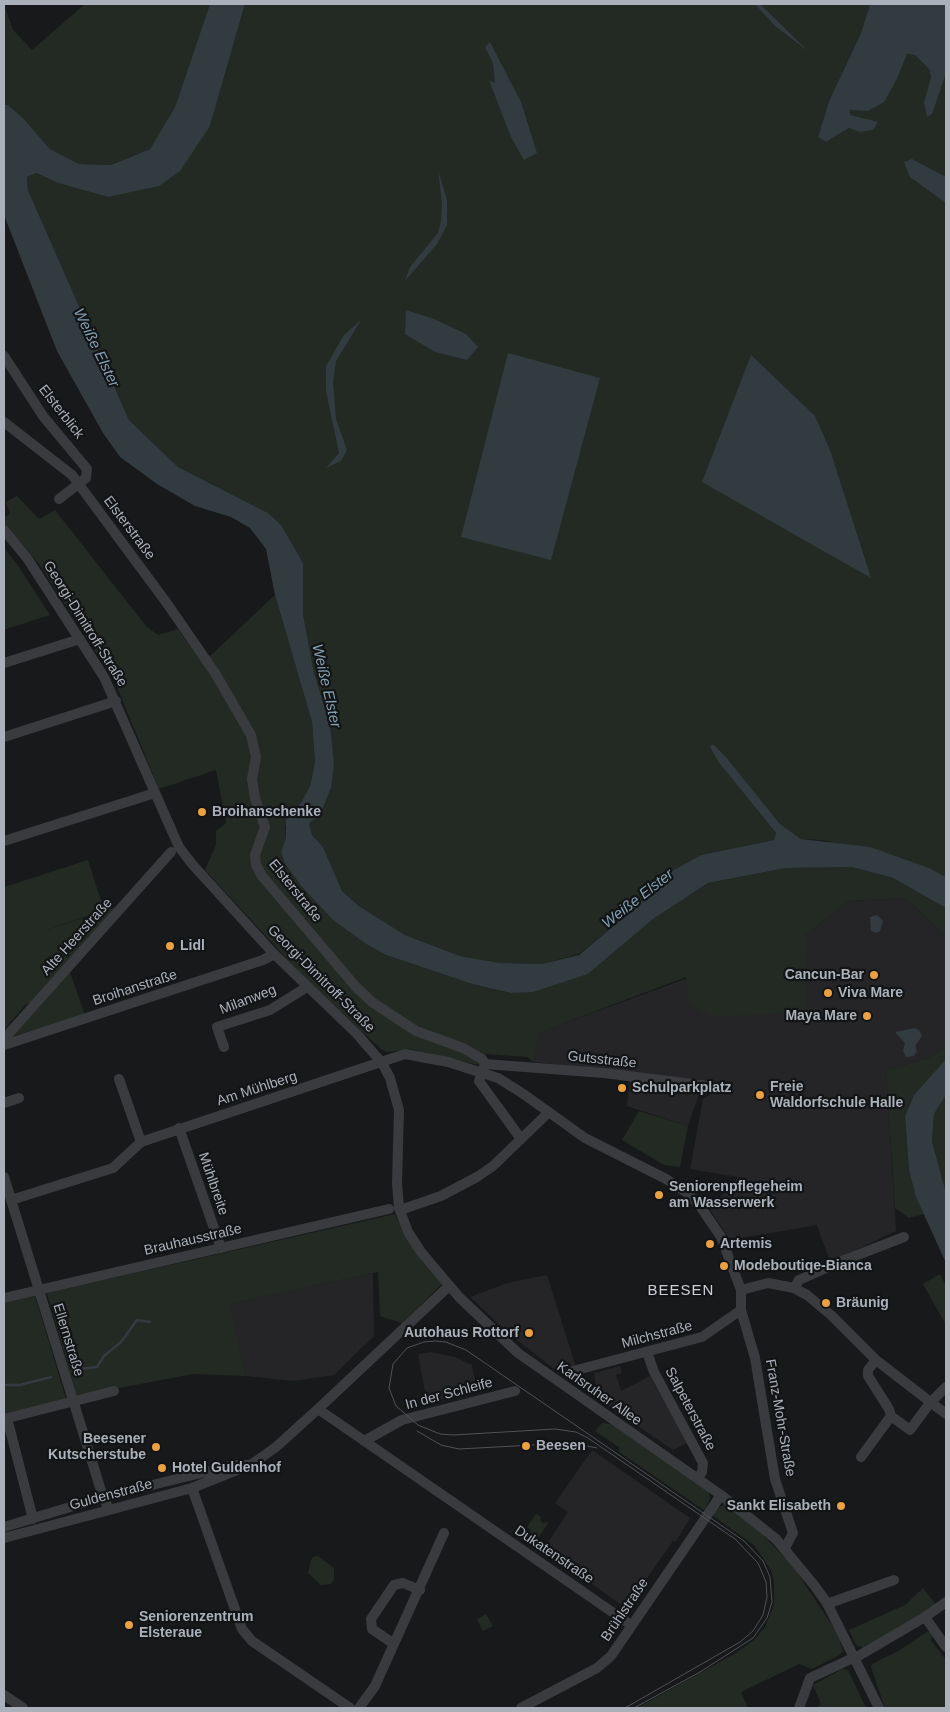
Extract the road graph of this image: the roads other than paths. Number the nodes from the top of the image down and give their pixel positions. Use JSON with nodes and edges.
{"nodes":[{"id":1,"x":4,"y":356,"type":"edge"},
{"id":2,"x":4,"y":422,"type":"edge"},
{"id":3,"x":79,"y":484,"type":"junction"},
{"id":4,"x":59,"y":500,"type":"dead end"},
{"id":5,"x":4,"y":530,"type":"edge"},
{"id":6,"x":80,"y":639,"type":"junction"},
{"id":7,"x":4,"y":663,"type":"edge"},
{"id":8,"x":116,"y":701,"type":"junction"},
{"id":9,"x":4,"y":737,"type":"edge"},
{"id":10,"x":155,"y":793,"type":"junction"},
{"id":11,"x":4,"y":842,"type":"edge"},
{"id":12,"x":171,"y":852,"type":"dead end"},
{"id":13,"x":274,"y":954,"type":"junction"},
{"id":14,"x":307,"y":987,"type":"junction"},
{"id":15,"x":4,"y":1039,"type":"edge"},
{"id":16,"x":4,"y":1045,"type":"edge"},
{"id":17,"x":224,"y":1047,"type":"dead end"},
{"id":18,"x":382,"y":1063,"type":"junction"},
{"id":19,"x":484,"y":1068,"type":"junction"},
{"id":20,"x":119,"y":1079,"type":"dead end"},
{"id":21,"x":716,"y":1087,"type":"dead end"},
{"id":22,"x":20,"y":1098,"type":"dead end"},
{"id":23,"x":4,"y":1103,"type":"edge"},
{"id":24,"x":549,"y":1112,"type":"junction"},
{"id":25,"x":179,"y":1128,"type":"junction"},
{"id":26,"x":520,"y":1139,"type":"junction"},
{"id":27,"x":141,"y":1142,"type":"junction"},
{"id":28,"x":4,"y":1177,"type":"edge"},
{"id":29,"x":11,"y":1200,"type":"junction"},
{"id":30,"x":406,"y":1208,"type":"dead end"},
{"id":31,"x":388,"y":1209,"type":"dead end"},
{"id":32,"x":904,"y":1237,"type":"dead end"},
{"id":33,"x":221,"y":1248,"type":"junction"},
{"id":34,"x":449,"y":1286,"type":"junction"},
{"id":35,"x":794,"y":1288,"type":"junction"},
{"id":36,"x":38,"y":1290,"type":"junction"},
{"id":37,"x":741,"y":1290,"type":"junction"},
{"id":38,"x":4,"y":1298,"type":"edge"},
{"id":39,"x":741,"y":1310,"type":"junction"},
{"id":40,"x":648,"y":1352,"type":"junction"},
{"id":41,"x":876,"y":1360,"type":"junction"},
{"id":42,"x":573,"y":1371,"type":"dead end"},
{"id":43,"x":946,"y":1387,"type":"edge"},
{"id":44,"x":114,"y":1391,"type":"dead end"},
{"id":45,"x":515,"y":1391,"type":"dead end"},
{"id":46,"x":73,"y":1400,"type":"junction"},
{"id":47,"x":930,"y":1403,"type":"junction"},
{"id":48,"x":318,"y":1409,"type":"junction"},
{"id":49,"x":946,"y":1414,"type":"edge"},
{"id":50,"x":891,"y":1416,"type":"junction"},
{"id":51,"x":5,"y":1418,"type":"edge"},
{"id":52,"x":364,"y":1441,"type":"junction"},
{"id":53,"x":861,"y":1457,"type":"dead end"},
{"id":54,"x":252,"y":1464,"type":"junction"},
{"id":55,"x":698,"y":1478,"type":"junction"},
{"id":56,"x":192,"y":1488,"type":"junction"},
{"id":57,"x":721,"y":1494,"type":"junction"},
{"id":58,"x":103,"y":1497,"type":"junction"},
{"id":59,"x":109,"y":1509,"type":"junction"},
{"id":60,"x":33,"y":1518,"type":"junction"},
{"id":61,"x":4,"y":1527,"type":"edge"},
{"id":62,"x":444,"y":1533,"type":"dead end"},
{"id":63,"x":4,"y":1538,"type":"edge"},
{"id":64,"x":785,"y":1548,"type":"junction"},
{"id":65,"x":894,"y":1580,"type":"dead end"},
{"id":66,"x":420,"y":1590,"type":"junction"},
{"id":67,"x":946,"y":1602,"type":"edge"},
{"id":68,"x":827,"y":1604,"type":"junction"},
{"id":69,"x":925,"y":1617,"type":"junction"},
{"id":70,"x":632,"y":1625,"type":"junction"},
{"id":71,"x":394,"y":1644,"type":"junction"},
{"id":72,"x":946,"y":1647,"type":"edge"},
{"id":73,"x":855,"y":1658,"type":"junction"},
{"id":74,"x":4,"y":1695,"type":"edge"},
{"id":75,"x":23,"y":1708,"type":"edge"},
{"id":76,"x":350,"y":1708,"type":"edge"},
{"id":77,"x":359,"y":1708,"type":"edge"},
{"id":78,"x":521,"y":1708,"type":"edge"},
{"id":79,"x":799,"y":1708,"type":"edge"},
{"id":80,"x":879,"y":1708,"type":"edge"}],
"edges":[{"from":1,"to":3,"type":"street","name":"Elsterblick"},
{"from":2,"to":3,"type":"street","name":"Elsterstraße"},
{"from":3,"to":4,"type":"street"},
{"from":3,"to":19,"type":"street","name":"Elsterstraße"},
{"from":5,"to":6,"type":"street","name":"Georgi-Dimitroff-Straße"},
{"from":6,"to":7,"type":"street"},
{"from":6,"to":8,"type":"street","name":"Georgi-Dimitroff-Straße"},
{"from":8,"to":9,"type":"street"},
{"from":8,"to":10,"type":"street","name":"Georgi-Dimitroff-Straße"},
{"from":10,"to":11,"type":"street"},
{"from":10,"to":13,"type":"street","name":"Georgi-Dimitroff-Straße"},
{"from":12,"to":15,"type":"street","name":"Alte Heerstraße"},
{"from":13,"to":14,"type":"street","name":"Georgi-Dimitroff-Straße"},
{"from":13,"to":16,"type":"street","name":"Broihanstraße"},
{"from":14,"to":17,"type":"street","name":"Milanweg"},
{"from":14,"to":18,"type":"street","name":"Georgi-Dimitroff-Straße"},
{"from":18,"to":19,"type":"street"},
{"from":18,"to":25,"type":"street","name":"Am Mühlberg"},
{"from":18,"to":34,"type":"street","name":"Karlsruher Allee"},
{"from":19,"to":21,"type":"street","name":"Gutsstraße"},
{"from":19,"to":24,"type":"street"},
{"from":19,"to":26,"type":"street"},
{"from":20,"to":27,"type":"street"},
{"from":22,"to":23,"type":"street"},
{"from":24,"to":26,"type":"street"},
{"from":24,"to":37,"type":"street"},
{"from":25,"to":27,"type":"street","name":"Am Mühlberg"},
{"from":25,"to":33,"type":"street","name":"Mühlbreite"},
{"from":26,"to":30,"type":"street"},
{"from":27,"to":29,"type":"street","name":"Am Mühlberg"},
{"from":28,"to":29,"type":"street","name":"Ellernstraße"},
{"from":29,"to":36,"type":"street","name":"Ellernstraße"},
{"from":31,"to":33,"type":"street","name":"Brauhausstraße"},
{"from":32,"to":35,"type":"street"},
{"from":33,"to":36,"type":"street","name":"Brauhausstraße"},
{"from":34,"to":48,"type":"street","name":"Guldenstraße"},
{"from":34,"to":55,"type":"street","name":"Karlsruher Allee"},
{"from":35,"to":37,"type":"street"},
{"from":35,"to":41,"type":"street"},
{"from":36,"to":38,"type":"street","name":"Brauhausstraße"},
{"from":36,"to":46,"type":"street","name":"Ellernstraße"},
{"from":37,"to":39,"type":"street","name":"Franz-Mohr-Straße"},
{"from":39,"to":40,"type":"street","name":"Milchstraße"},
{"from":39,"to":64,"type":"street","name":"Franz-Mohr-Straße"},
{"from":40,"to":42,"type":"street","name":"Milchstraße"},
{"from":40,"to":55,"type":"street","name":"Salpeterstraße"},
{"from":41,"to":47,"type":"street"},
{"from":41,"to":50,"type":"street"},
{"from":43,"to":47,"type":"street"},
{"from":44,"to":46,"type":"street"},
{"from":45,"to":52,"type":"street","name":"In der Schleife"},
{"from":46,"to":51,"type":"street"},
{"from":46,"to":58,"type":"street","name":"Ellernstraße"},
{"from":47,"to":49,"type":"street"},
{"from":47,"to":50,"type":"street"},
{"from":48,"to":52,"type":"street"},
{"from":48,"to":54,"type":"street","name":"Guldenstraße"},
{"from":50,"to":53,"type":"street"},
{"from":51,"to":60,"type":"street"},
{"from":52,"to":70,"type":"street","name":"Dukatenstraße"},
{"from":54,"to":56,"type":"street","name":"Guldenstraße"},
{"from":54,"to":58,"type":"street","name":"Guldenstraße"},
{"from":55,"to":57,"type":"street","name":"Karlsruher Allee"},
{"from":56,"to":59,"type":"street","name":"Guldenstraße"},
{"from":56,"to":76,"type":"street"},
{"from":57,"to":64,"type":"street","name":"Karlsruher Allee"},
{"from":57,"to":70,"type":"street","name":"Brühlstraße"},
{"from":58,"to":59,"type":"street","name":"Ellernstraße"},
{"from":58,"to":60,"type":"street","name":"Guldenstraße"},
{"from":59,"to":63,"type":"street","name":"Guldenstraße"},
{"from":60,"to":61,"type":"street","name":"Guldenstraße"},
{"from":62,"to":66,"type":"street"},
{"from":64,"to":68,"type":"street","name":"Karlsruher Allee"},
{"from":65,"to":68,"type":"street"},
{"from":66,"to":71,"type":"street"},
{"from":66,"to":71,"type":"street"},
{"from":67,"to":69,"type":"street"},
{"from":68,"to":73,"type":"street","name":"Karlsruher Allee"},
{"from":69,"to":72,"type":"street"},
{"from":69,"to":73,"type":"street"},
{"from":70,"to":78,"type":"street","name":"Brühlstraße"},
{"from":71,"to":77,"type":"street"},
{"from":73,"to":79,"type":"street"},
{"from":73,"to":80,"type":"street","name":"Karlsruher Allee"},
{"from":74,"to":75,"type":"street"}]}
